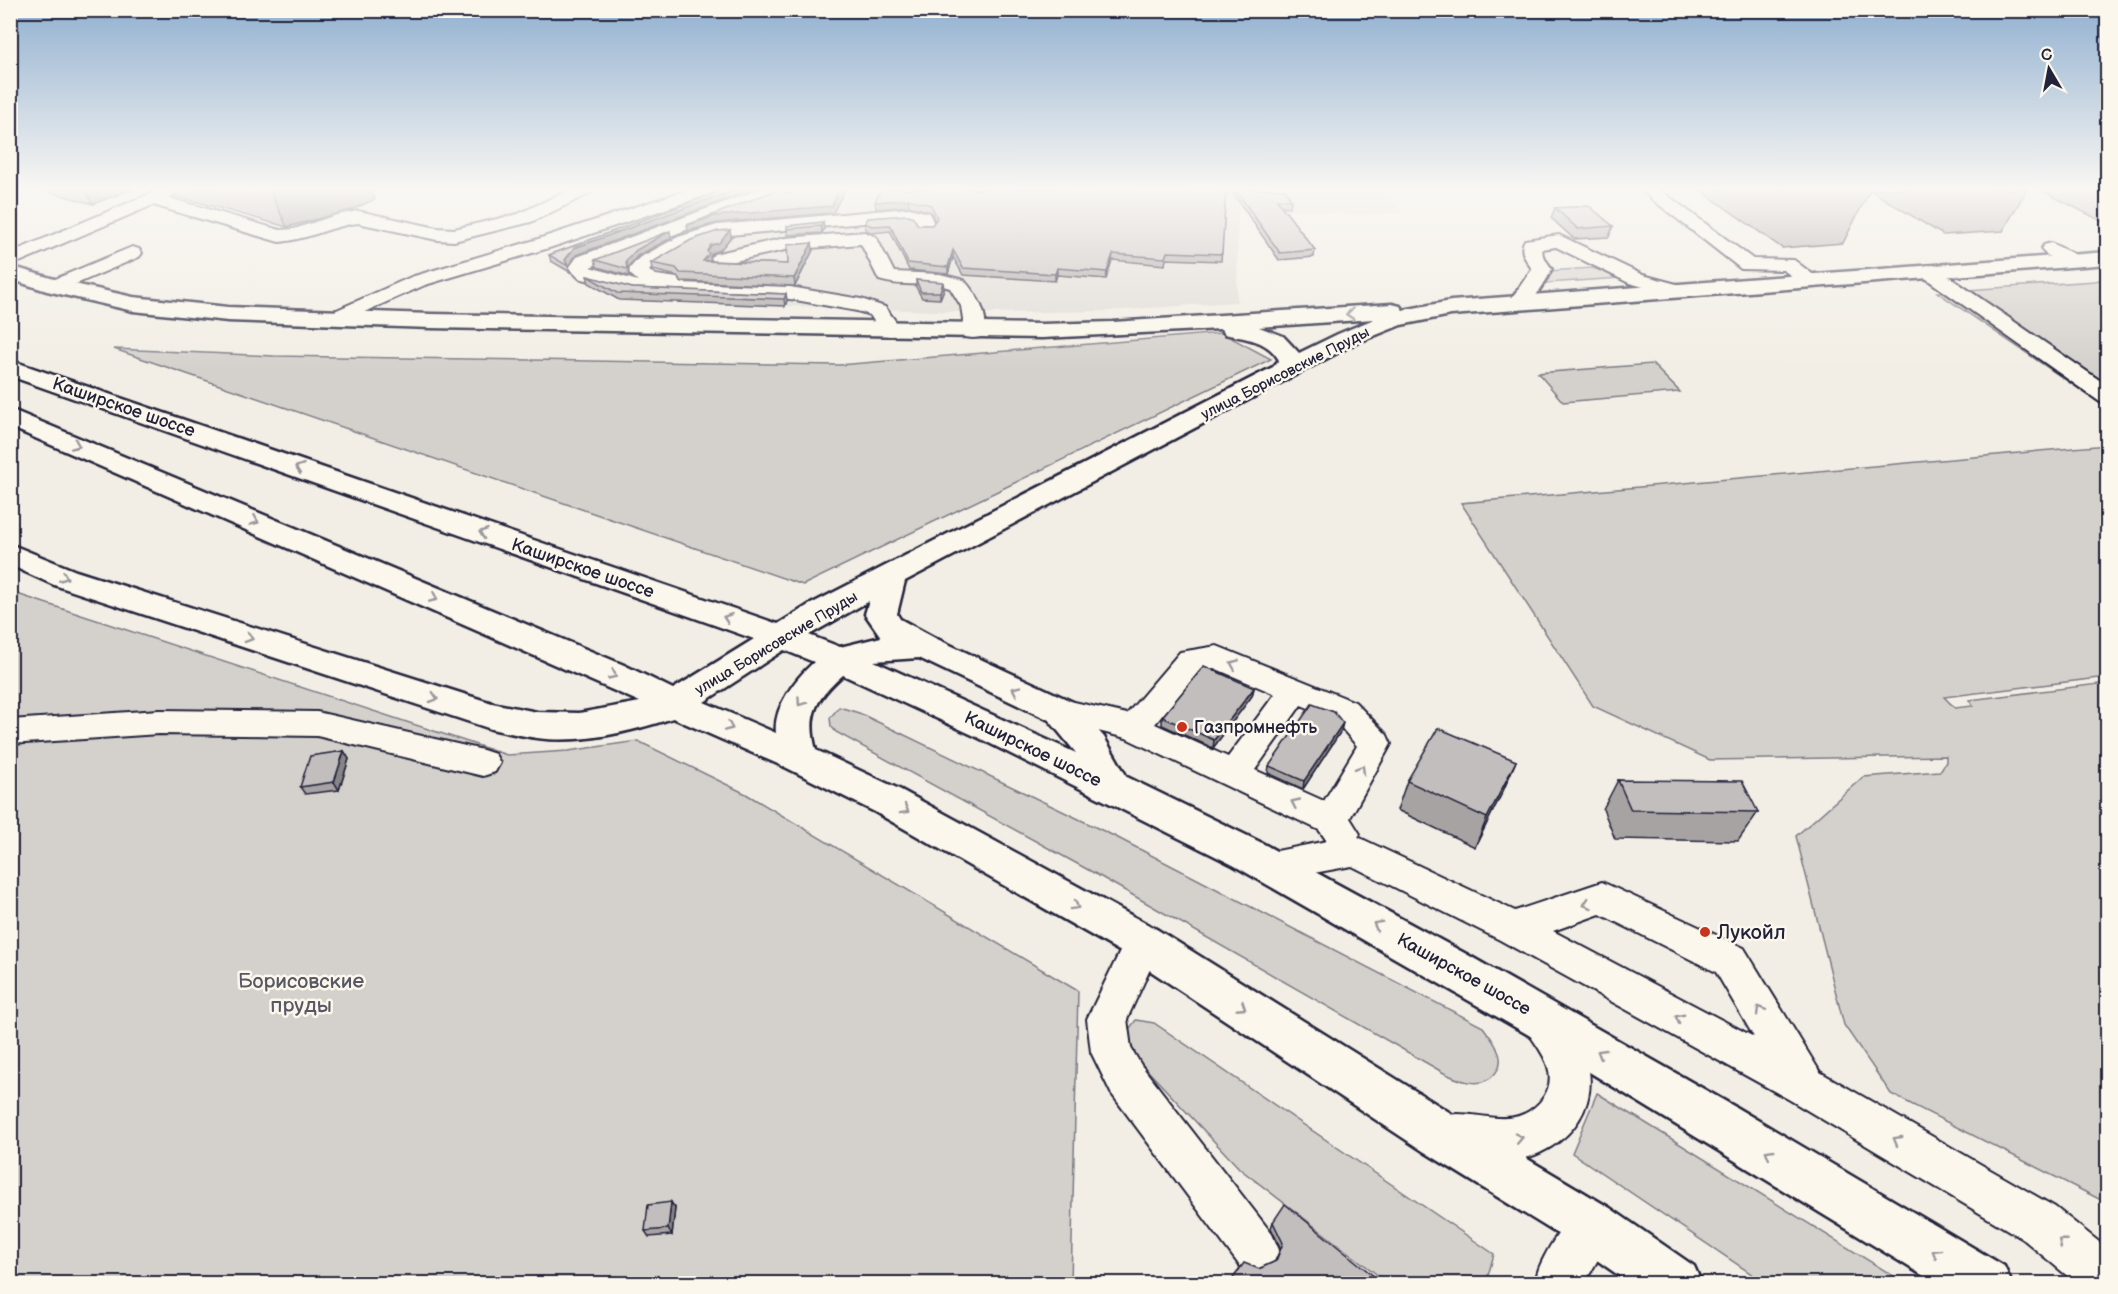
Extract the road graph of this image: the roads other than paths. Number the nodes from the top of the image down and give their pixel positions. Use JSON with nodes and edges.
{"nodes":[{"id":1,"x":35,"y":249,"type":"edge"},
{"id":2,"x":523,"y":249,"type":"edge"},
{"id":3,"x":615,"y":249,"type":"edge"},
{"id":4,"x":671,"y":249,"type":"edge"},
{"id":5,"x":740,"y":249,"type":"edge"},
{"id":6,"x":873,"y":249,"type":"edge"},
{"id":7,"x":1532,"y":249,"type":"edge"},
{"id":8,"x":1574,"y":249,"type":"edge"},
{"id":9,"x":1727,"y":249,"type":"edge"},
{"id":10,"x":2051,"y":249,"type":"dead end"},
{"id":11,"x":132,"y":253,"type":"dead end"},
{"id":12,"x":721,"y":258,"type":"dead end"},
{"id":13,"x":2108,"y":258,"type":"edge"},
{"id":14,"x":10,"y":260,"type":"edge"},
{"id":15,"x":2071,"y":260,"type":"junction"},
{"id":16,"x":1928,"y":271,"type":"junction"},
{"id":17,"x":10,"y":272,"type":"edge"},
{"id":18,"x":1809,"y":279,"type":"junction"},
{"id":19,"x":758,"y":285,"type":"edge"},
{"id":20,"x":56,"y":286,"type":"junction"},
{"id":21,"x":1677,"y":290,"type":"junction"},
{"id":22,"x":1519,"y":302,"type":"junction"},
{"id":23,"x":1450,"y":308,"type":"junction"},
{"id":24,"x":337,"y":317,"type":"junction"},
{"id":25,"x":1174,"y":325,"type":"junction"},
{"id":26,"x":891,"y":330,"type":"junction"},
{"id":27,"x":973,"y":332,"type":"junction"},
{"id":28,"x":10,"y":368,"type":"edge"},
{"id":29,"x":1279,"y":376,"type":"junction"},
{"id":30,"x":2108,"y":397,"type":"edge"},
{"id":31,"x":10,"y":417,"type":"edge"},
{"id":32,"x":10,"y":553,"type":"edge"},
{"id":33,"x":891,"y":577,"type":"junction"},
{"id":34,"x":782,"y":637,"type":"junction"},
{"id":35,"x":923,"y":646,"type":"junction"},
{"id":36,"x":839,"y":658,"type":"junction"},
{"id":37,"x":1295,"y":690,"type":"junction"},
{"id":38,"x":675,"y":704,"type":"junction"},
{"id":39,"x":1061,"y":711,"type":"junction"},
{"id":40,"x":1134,"y":728,"type":"junction"},
{"id":41,"x":10,"y":732,"type":"edge"},
{"id":42,"x":800,"y":758,"type":"junction"},
{"id":43,"x":483,"y":763,"type":"dead end"},
{"id":44,"x":1234,"y":774,"type":"junction"},
{"id":45,"x":1114,"y":787,"type":"junction"},
{"id":46,"x":1331,"y":820,"type":"junction"},
{"id":47,"x":1355,"y":851,"type":"junction"},
{"id":48,"x":1270,"y":866,"type":"junction"},
{"id":49,"x":1513,"y":928,"type":"junction"},
{"id":50,"x":1143,"y":944,"type":"junction"},
{"id":51,"x":1536,"y":1013,"type":"junction"},
{"id":52,"x":1805,"y":1086,"type":"junction"},
{"id":53,"x":1440,"y":1134,"type":"junction"},
{"id":54,"x":1592,"y":1226,"type":"junction"},
{"id":55,"x":1256,"y":1250,"type":"dead end"},
{"id":56,"x":2108,"y":1279,"type":"edge"},
{"id":57,"x":1560,"y":1284,"type":"edge"},
{"id":58,"x":1676,"y":1284,"type":"edge"},
{"id":59,"x":1986,"y":1284,"type":"edge"}],
"edges":[{"from":1,"to":14,"type":"street"},
{"from":2,"to":24,"type":"street"},
{"from":3,"to":26,"type":"street"},
{"from":4,"to":19,"type":"street"},
{"from":5,"to":12,"type":"street"},
{"from":6,"to":27,"type":"street"},
{"from":7,"to":22,"type":"street"},
{"from":8,"to":21,"type":"street"},
{"from":9,"to":18,"type":"street"},
{"from":10,"to":15,"type":"street"},
{"from":11,"to":20,"type":"street"},
{"from":13,"to":15,"type":"main road","name":"улица Борисовские Пруды"},
{"from":15,"to":16,"type":"main road","name":"улица Борисовские Пруды"},
{"from":16,"to":18,"type":"main road","name":"улица Борисовские Пруды"},
{"from":16,"to":30,"type":"street"},
{"from":17,"to":20,"type":"main road"},
{"from":18,"to":21,"type":"main road","name":"улица Борисовские Пруды"},
{"from":20,"to":24,"type":"main road"},
{"from":21,"to":22,"type":"main road","name":"улица Борисовские Пруды"},
{"from":22,"to":23,"type":"main road","name":"улица Борисовские Пруды"},
{"from":23,"to":25,"type":"main road","one_way":true},
{"from":23,"to":29,"type":"main road","name":"улица Борисовские Пруды"},
{"from":24,"to":26,"type":"main road"},
{"from":25,"to":27,"type":"main road"},
{"from":25,"to":29,"type":"main road"},
{"from":26,"to":27,"type":"main road"},
{"from":34,"to":28,"type":"main road","name":"Каширское шоссе","one_way":true},
{"from":29,"to":33,"type":"main road","name":"улица Борисовские Пруды"},
{"from":31,"to":38,"type":"main road","one_way":true},
{"from":32,"to":38,"type":"main road","name":"улица Борисовские Пруды","one_way":true},
{"from":33,"to":34,"type":"main road","name":"улица Борисовские Пруды"},
{"from":33,"to":35,"type":"main road"},
{"from":34,"to":36,"type":"main road","name":"Каширское шоссе"},
{"from":34,"to":38,"type":"main road","name":"улица Борисовские Пруды"},
{"from":35,"to":36,"type":"main road"},
{"from":39,"to":35,"type":"main road","one_way":true},
{"from":36,"to":42,"type":"main road","one_way":true},
{"from":36,"to":45,"type":"main road","name":"Каширское шоссе"},
{"from":37,"to":40,"type":"street","one_way":true},
{"from":37,"to":44,"type":"street"},
{"from":46,"to":37,"type":"street","one_way":true},
{"from":38,"to":42,"type":"main road","one_way":true},
{"from":39,"to":40,"type":"street"},
{"from":39,"to":45,"type":"main road"},
{"from":40,"to":44,"type":"street"},
{"from":41,"to":43,"type":"street"},
{"from":42,"to":50,"type":"main road","one_way":true},
{"from":46,"to":44,"type":"street","one_way":true},
{"from":45,"to":48,"type":"main road","name":"Каширское шоссе"},
{"from":46,"to":47,"type":"street"},
{"from":47,"to":48,"type":"street"},
{"from":47,"to":49,"type":"street"},
{"from":51,"to":48,"type":"main road","name":"Каширское шоссе","one_way":true},
{"from":52,"to":49,"type":"street","one_way":true},
{"from":52,"to":49,"type":"street","one_way":true},
{"from":50,"to":53,"type":"main road","one_way":true},
{"from":50,"to":55,"type":"street"},
{"from":53,"to":51,"type":"street","one_way":true},
{"from":59,"to":51,"type":"main road","name":"Каширское шоссе","one_way":true},
{"from":56,"to":52,"type":"street","one_way":true},
{"from":53,"to":54,"type":"main road"},
{"from":54,"to":57,"type":"street"},
{"from":54,"to":58,"type":"main road"}]}
